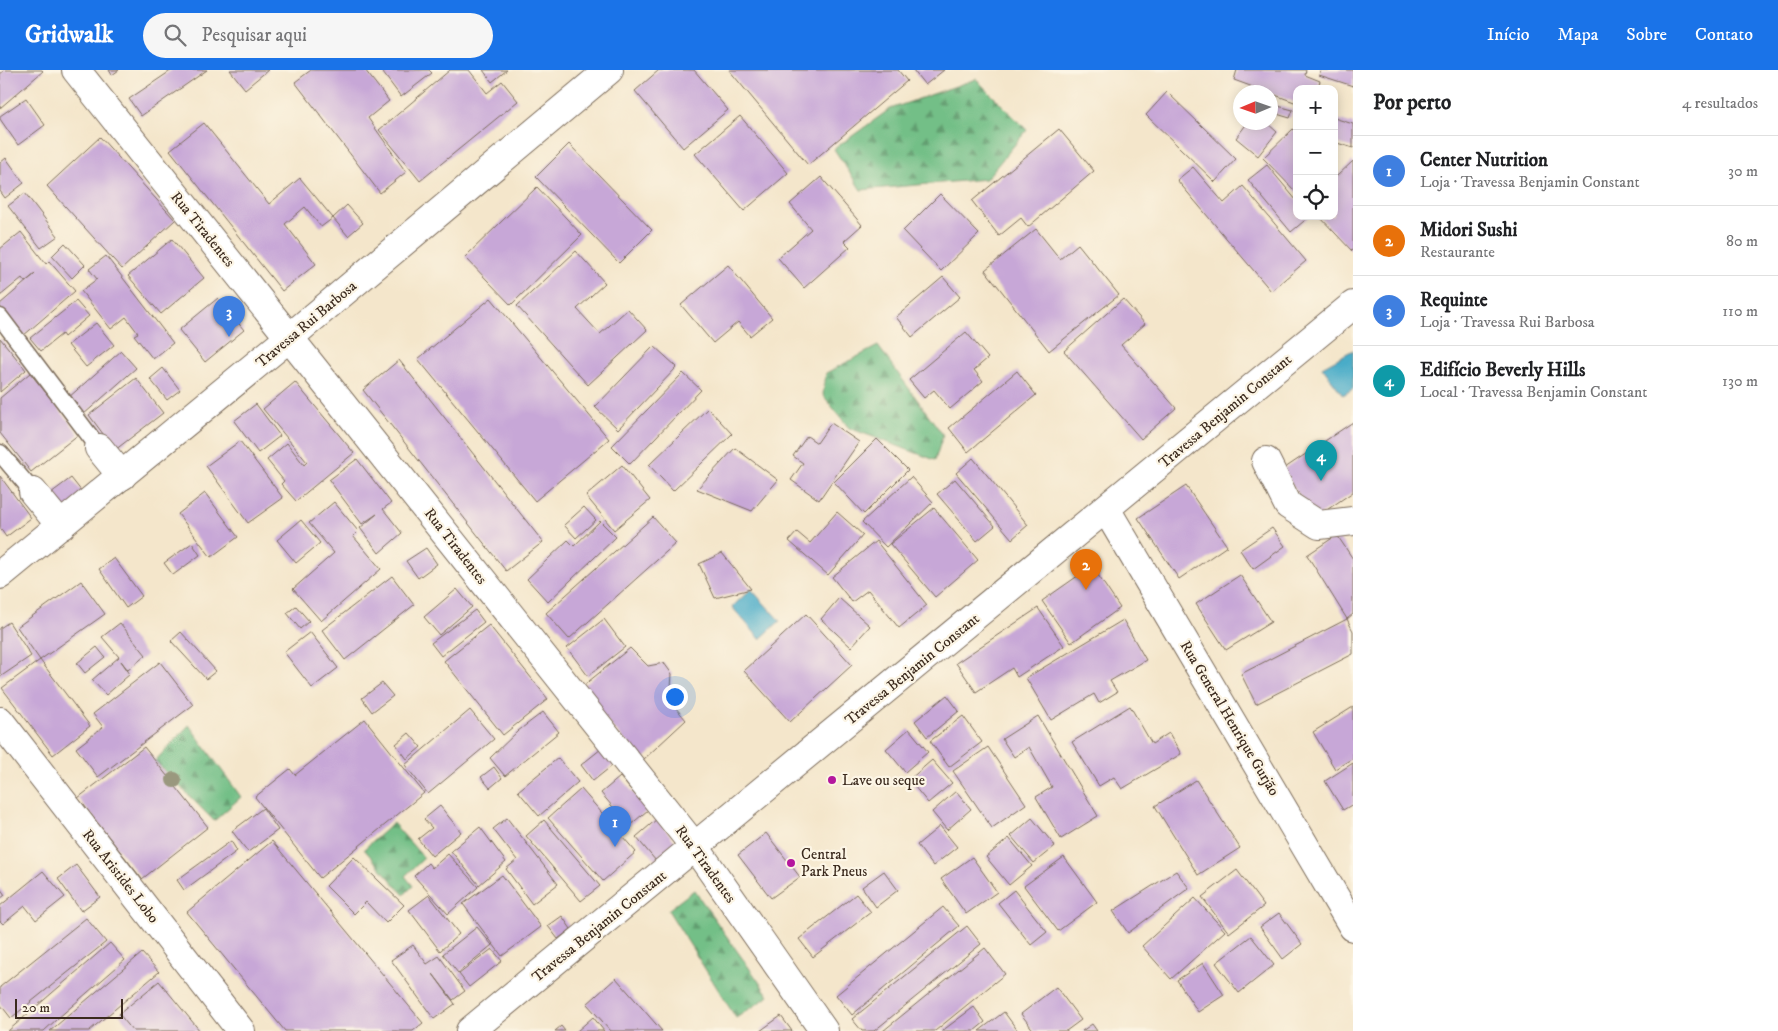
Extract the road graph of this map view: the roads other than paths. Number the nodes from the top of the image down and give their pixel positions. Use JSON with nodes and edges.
{"nodes":[{"id":1,"x":76,"y":70,"type":"edge"},
{"id":2,"x":609,"y":70,"type":"edge"},
{"id":3,"x":1353,"y":305,"type":"edge"},
{"id":4,"x":0,"y":317,"type":"edge"},
{"id":5,"x":290,"y":337,"type":"junction"},
{"id":6,"x":99,"y":448,"type":"joint"},
{"id":7,"x":0,"y":453,"type":"edge"},
{"id":8,"x":1266,"y":461,"type":"dead end"},
{"id":9,"x":122,"y":476,"type":"junction"},
{"id":10,"x":33,"y":492,"type":"joint"},
{"id":11,"x":1106,"y":510,"type":"junction"},
{"id":12,"x":1353,"y":521,"type":"edge"},
{"id":13,"x":61,"y":526,"type":"junction"},
{"id":14,"x":0,"y":576,"type":"edge"},
{"id":15,"x":0,"y":721,"type":"edge"},
{"id":16,"x":695,"y":847,"type":"junction"},
{"id":17,"x":1353,"y":927,"type":"edge"},
{"id":18,"x":241,"y":1031,"type":"edge"},
{"id":19,"x":470,"y":1031,"type":"edge"},
{"id":20,"x":824,"y":1031,"type":"edge"}],
"edges":[{"from":1,"to":5,"type":"street","name":"Rua Tiradentes"},
{"from":2,"to":5,"type":"street","name":"Travessa Rui Barbosa"},
{"from":3,"to":11,"type":"street","name":"Travessa Benjamin Constant"},
{"from":4,"to":6,"type":"lane"},
{"from":5,"to":9,"type":"street","name":"Travessa Rui Barbosa"},
{"from":5,"to":16,"type":"street","name":"Rua Tiradentes"},
{"from":6,"to":9,"type":"street"},
{"from":7,"to":10,"type":"lane"},
{"from":8,"to":12,"type":"street"},
{"from":9,"to":13,"type":"street","name":"Travessa Rui Barbosa"},
{"from":10,"to":13,"type":"street"},
{"from":11,"to":16,"type":"street","name":"Travessa Benjamin Constant"},
{"from":11,"to":17,"type":"street","name":"Rua General Henrique Gurjão"},
{"from":13,"to":14,"type":"street","name":"Travessa Rui Barbosa"},
{"from":15,"to":18,"type":"street","name":"Rua Aristides Lobo"},
{"from":16,"to":19,"type":"street","name":"Travessa Benjamin Constant"},
{"from":16,"to":20,"type":"street","name":"Rua Tiradentes"}]}
